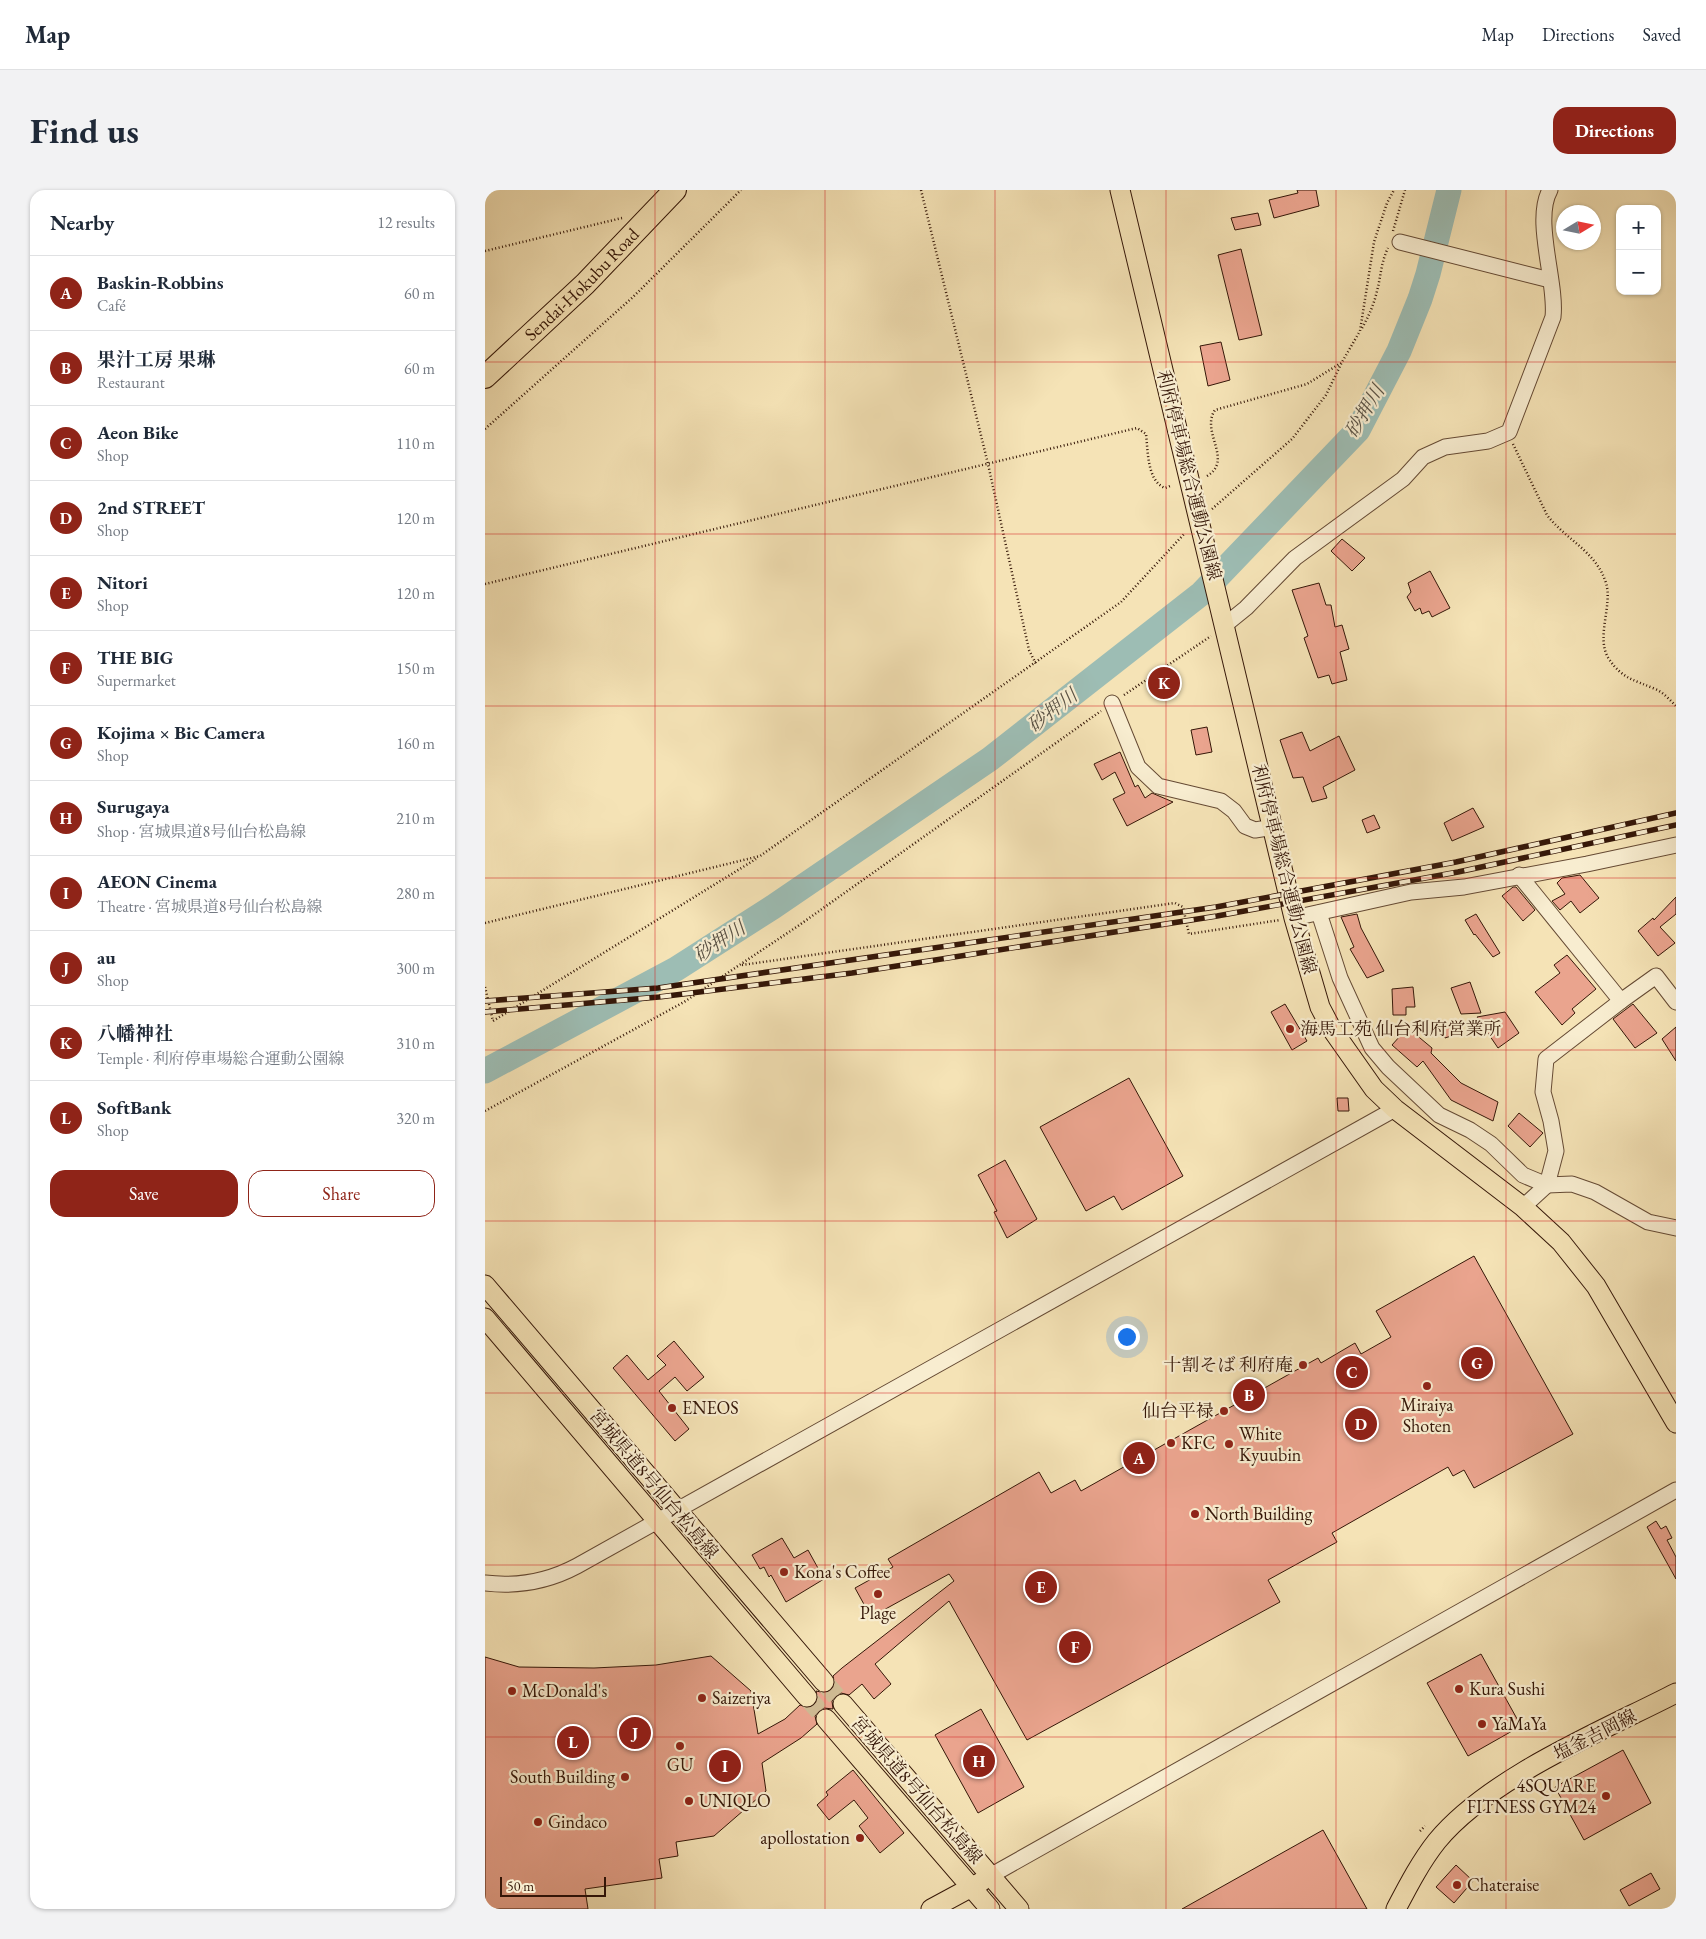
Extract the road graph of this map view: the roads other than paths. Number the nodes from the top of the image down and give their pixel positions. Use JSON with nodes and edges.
{"nodes":[{"id":1,"x":675,"y":190,"type":"edge"},
{"id":2,"x":1120,"y":190,"type":"edge"},
{"id":3,"x":1550,"y":190,"type":"edge"},
{"id":4,"x":1400,"y":242,"type":"road end"},
{"id":5,"x":1550,"y":280,"type":"junction"},
{"id":6,"x":485,"y":377,"type":"edge"},
{"id":7,"x":1224,"y":618,"type":"junction"},
{"id":8,"x":1111,"y":703,"type":"road end"},
{"id":9,"x":1274,"y":827,"type":"junction"},
{"id":10,"x":1676,"y":845,"type":"edge"},
{"id":11,"x":1519,"y":875,"type":"junction"},
{"id":12,"x":1319,"y":913,"type":"junction"},
{"id":13,"x":1294,"y":918,"type":"junction"},
{"id":14,"x":1621,"y":1001,"type":"junction"},
{"id":15,"x":1676,"y":1002,"type":"edge"},
{"id":16,"x":1395,"y":1109,"type":"junction"},
{"id":17,"x":1547,"y":1185,"type":"junction"},
{"id":18,"x":1523,"y":1206,"type":"junction"},
{"id":19,"x":1676,"y":1228,"type":"edge"},
{"id":20,"x":485,"y":1285,"type":"edge"},
{"id":21,"x":485,"y":1318,"type":"edge"},
{"id":22,"x":1676,"y":1423,"type":"edge"},
{"id":23,"x":1676,"y":1490,"type":"edge"},
{"id":24,"x":677,"y":1511,"type":"junction"},
{"id":25,"x":658,"y":1522,"type":"junction"},
{"id":26,"x":485,"y":1583,"type":"edge"},
{"id":27,"x":824,"y":1682,"type":"tunnel mouth"},
{"id":28,"x":1676,"y":1693,"type":"edge"},
{"id":29,"x":807,"y":1697,"type":"tunnel mouth"},
{"id":30,"x":843,"y":1704,"type":"tunnel mouth"},
{"id":31,"x":826,"y":1719,"type":"tunnel mouth"},
{"id":32,"x":990,"y":1876,"type":"junction"},
{"id":33,"x":971,"y":1888,"type":"junction"},
{"id":34,"x":931,"y":1909,"type":"edge"},
{"id":35,"x":990,"y":1909,"type":"edge"},
{"id":36,"x":1019,"y":1909,"type":"edge"},
{"id":37,"x":1396,"y":1909,"type":"edge"}],
"edges":[{"from":1,"to":6,"type":"highway","name":"Sendai-Hokubu Road"},
{"from":2,"to":7,"type":"main road","name":"利府停車場総合運動公園線"},
{"from":3,"to":5,"type":"street"},
{"from":4,"to":5,"type":"street"},
{"from":5,"to":7,"type":"street"},
{"from":7,"to":9,"type":"main road","name":"利府停車場総合運動公園線"},
{"from":8,"to":9,"type":"street"},
{"from":9,"to":13,"type":"main road","name":"利府停車場総合運動公園線"},
{"from":10,"to":11,"type":"street"},
{"from":11,"to":12,"type":"street"},
{"from":11,"to":14,"type":"street"},
{"from":12,"to":13,"type":"street"},
{"from":12,"to":17,"type":"street"},
{"from":13,"to":16,"type":"main road","name":"利府停車場総合運動公園線"},
{"from":14,"to":15,"type":"street"},
{"from":14,"to":17,"type":"street"},
{"from":16,"to":18,"type":"main road","name":"利府停車場総合運動公園線"},
{"from":16,"to":24,"type":"street"},
{"from":17,"to":18,"type":"street"},
{"from":17,"to":19,"type":"street"},
{"from":18,"to":22,"type":"main road","name":"利府停車場総合運動公園線"},
{"from":20,"to":24,"type":"main road","name":"宮城県道8号仙台松島線"},
{"from":21,"to":25,"type":"main road","name":"宮城県道8号仙台松島線"},
{"from":23,"to":32,"type":"street"},
{"from":24,"to":25,"type":"street"},
{"from":24,"to":27,"type":"main road","name":"宮城県道8号仙台松島線"},
{"from":25,"to":26,"type":"street"},
{"from":25,"to":29,"type":"main road","name":"宮城県道8号仙台松島線"},
{"from":28,"to":37,"type":"main road","name":"塩釜吉岡線"},
{"from":30,"to":32,"type":"main road","name":"宮城県道8号仙台松島線"},
{"from":31,"to":33,"type":"main road","name":"宮城県道8号仙台松島線"},
{"from":32,"to":33,"type":"main road"},
{"from":32,"to":36,"type":"main road","name":"宮城県道8号仙台松島線"},
{"from":33,"to":34,"type":"main road"},
{"from":33,"to":35,"type":"main road","name":"宮城県道8号仙台松島線"}]}
